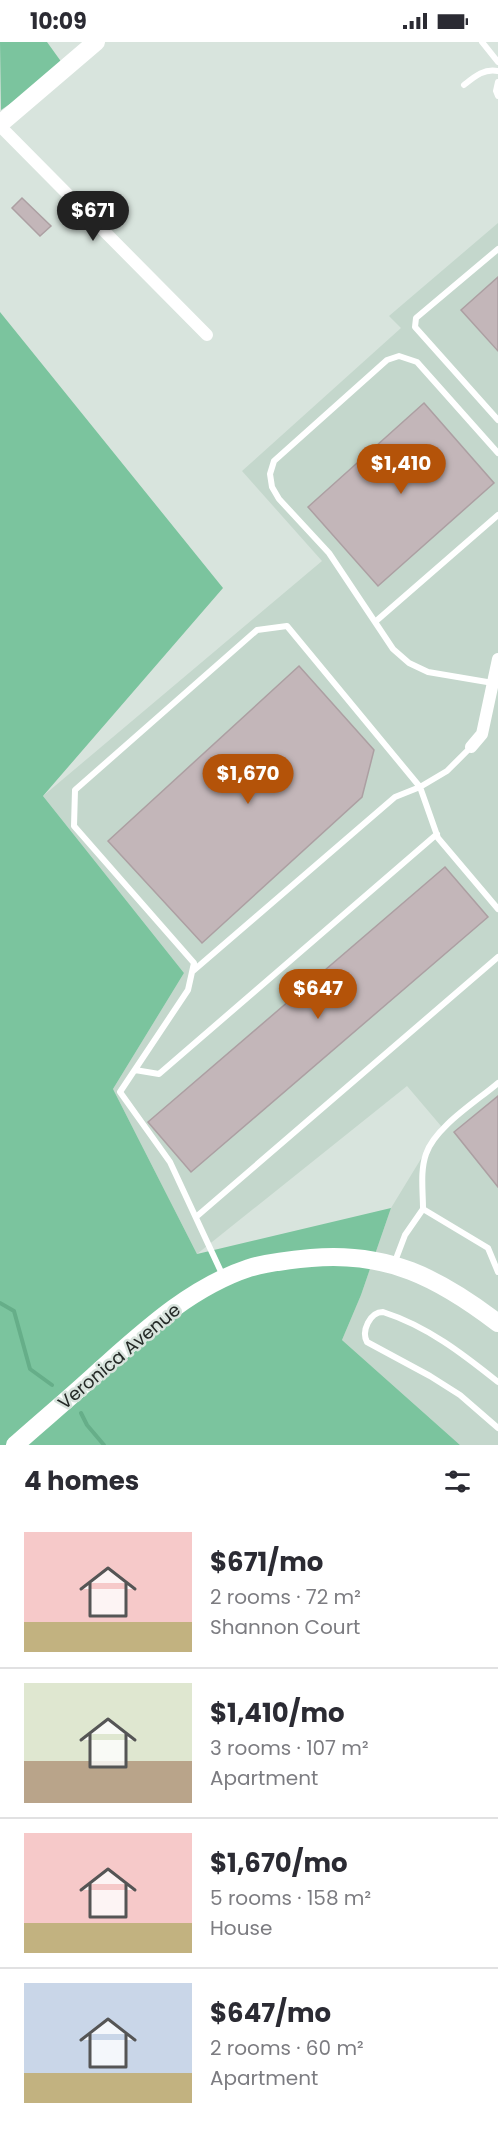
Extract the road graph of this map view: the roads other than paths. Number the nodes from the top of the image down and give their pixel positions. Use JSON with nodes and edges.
{"nodes":[{"id":1,"x":96,"y":42,"type":"edge"},
{"id":2,"x":482,"y":42,"type":"edge"},
{"id":3,"x":498,"y":62,"type":"edge"},
{"id":4,"x":498,"y":71,"type":"edge"},
{"id":5,"x":498,"y":82,"type":"edge"},
{"id":6,"x":464,"y":85,"type":"dead end"},
{"id":7,"x":498,"y":96,"type":"edge"},
{"id":8,"x":0,"y":125,"type":"edge"},
{"id":9,"x":498,"y":249,"type":"edge"},
{"id":10,"x":207,"y":335,"type":"dead end"},
{"id":11,"x":498,"y":420,"type":"edge"},
{"id":12,"x":498,"y":453,"type":"edge"},
{"id":13,"x":498,"y":515,"type":"edge"},
{"id":14,"x":375,"y":621,"type":"junction"},
{"id":15,"x":498,"y":659,"type":"edge"},
{"id":16,"x":493,"y":683,"type":"junction"},
{"id":17,"x":471,"y":747,"type":"joint"},
{"id":18,"x":420,"y":787,"type":"junction"},
{"id":19,"x":437,"y":834,"type":"junction"},
{"id":20,"x":498,"y":909,"type":"edge"},
{"id":21,"x":498,"y":957,"type":"edge"},
{"id":22,"x":192,"y":972,"type":"junction"},
{"id":23,"x":135,"y":1070,"type":"junction"},
{"id":24,"x":498,"y":1083,"type":"edge"},
{"id":25,"x":423,"y":1209,"type":"junction"},
{"id":26,"x":196,"y":1217,"type":"junction"},
{"id":27,"x":394,"y":1265,"type":"junction"},
{"id":28,"x":498,"y":1272,"type":"edge"},
{"id":29,"x":224,"y":1278,"type":"junction"},
{"id":30,"x":498,"y":1323,"type":"edge"},
{"id":31,"x":498,"y":1382,"type":"edge"},
{"id":32,"x":498,"y":1428,"type":"edge"},
{"id":33,"x":15,"y":1445,"type":"edge"}],
"edges":[{"from":1,"to":8,"type":"street"},
{"from":2,"to":3,"type":"lane"},
{"from":4,"to":6,"type":"lane"},
{"from":5,"to":7,"type":"lane"},
{"from":8,"to":10,"type":"street"},
{"from":9,"to":11,"type":"lane"},
{"from":12,"to":14,"type":"lane"},
{"from":13,"to":14,"type":"lane"},
{"from":14,"to":16,"type":"lane"},
{"from":15,"to":16,"type":"street"},
{"from":16,"to":17,"type":"street"},
{"from":17,"to":18,"type":"lane"},
{"from":18,"to":19,"type":"lane"},
{"from":18,"to":22,"type":"lane"},
{"from":18,"to":22,"type":"lane"},
{"from":19,"to":20,"type":"lane"},
{"from":19,"to":23,"type":"lane"},
{"from":21,"to":26,"type":"lane"},
{"from":22,"to":23,"type":"lane"},
{"from":23,"to":26,"type":"lane"},
{"from":24,"to":25,"type":"lane"},
{"from":25,"to":27,"type":"lane"},
{"from":25,"to":28,"type":"lane"},
{"from":26,"to":29,"type":"lane"},
{"from":27,"to":29,"type":"street","name":"Veronica Avenue"},
{"from":27,"to":30,"type":"street","name":"Veronica Avenue"},
{"from":29,"to":33,"type":"street","name":"Veronica Avenue"},
{"from":31,"to":32,"type":"lane"}]}
